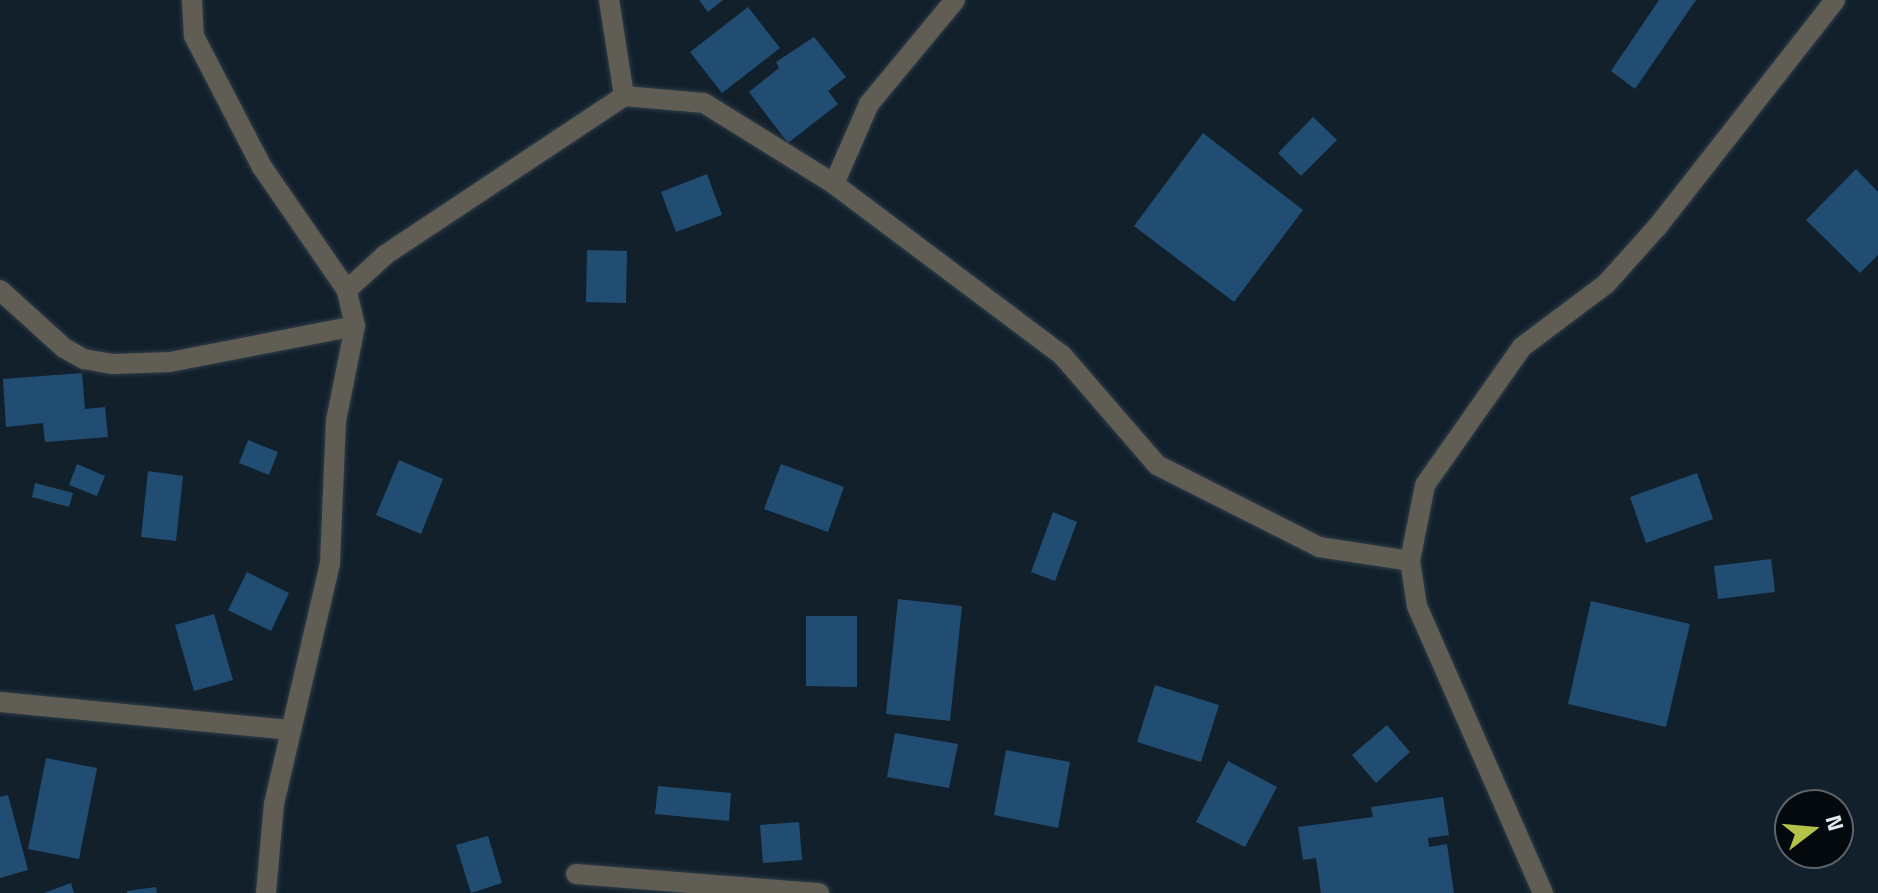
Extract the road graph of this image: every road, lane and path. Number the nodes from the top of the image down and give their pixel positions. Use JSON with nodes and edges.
{"nodes":[{"id":1,"x":192,"y":0,"type":"edge"},
{"id":2,"x":609,"y":0,"type":"edge"},
{"id":3,"x":955,"y":0,"type":"edge"},
{"id":4,"x":1835,"y":0,"type":"edge"},
{"id":5,"x":624,"y":96,"type":"junction"},
{"id":6,"x":834,"y":184,"type":"junction"},
{"id":7,"x":0,"y":290,"type":"edge"},
{"id":8,"x":347,"y":290,"type":"junction"},
{"id":9,"x":355,"y":326,"type":"junction"},
{"id":10,"x":1410,"y":561,"type":"junction"},
{"id":11,"x":0,"y":702,"type":"edge"},
{"id":12,"x":290,"y":730,"type":"junction"},
{"id":13,"x":576,"y":874,"type":"dead end"},
{"id":14,"x":266,"y":893,"type":"edge"},
{"id":15,"x":819,"y":893,"type":"edge"},
{"id":16,"x":1543,"y":893,"type":"edge"}],
"edges":[{"from":1,"to":8,"type":"street"},
{"from":2,"to":5,"type":"street"},
{"from":3,"to":6,"type":"street"},
{"from":4,"to":10,"type":"street"},
{"from":5,"to":6,"type":"street"},
{"from":5,"to":8,"type":"street"},
{"from":6,"to":10,"type":"street"},
{"from":7,"to":9,"type":"street"},
{"from":8,"to":9,"type":"street"},
{"from":9,"to":12,"type":"street"},
{"from":10,"to":16,"type":"street"},
{"from":11,"to":12,"type":"street"},
{"from":12,"to":14,"type":"street"},
{"from":13,"to":15,"type":"street"}]}
